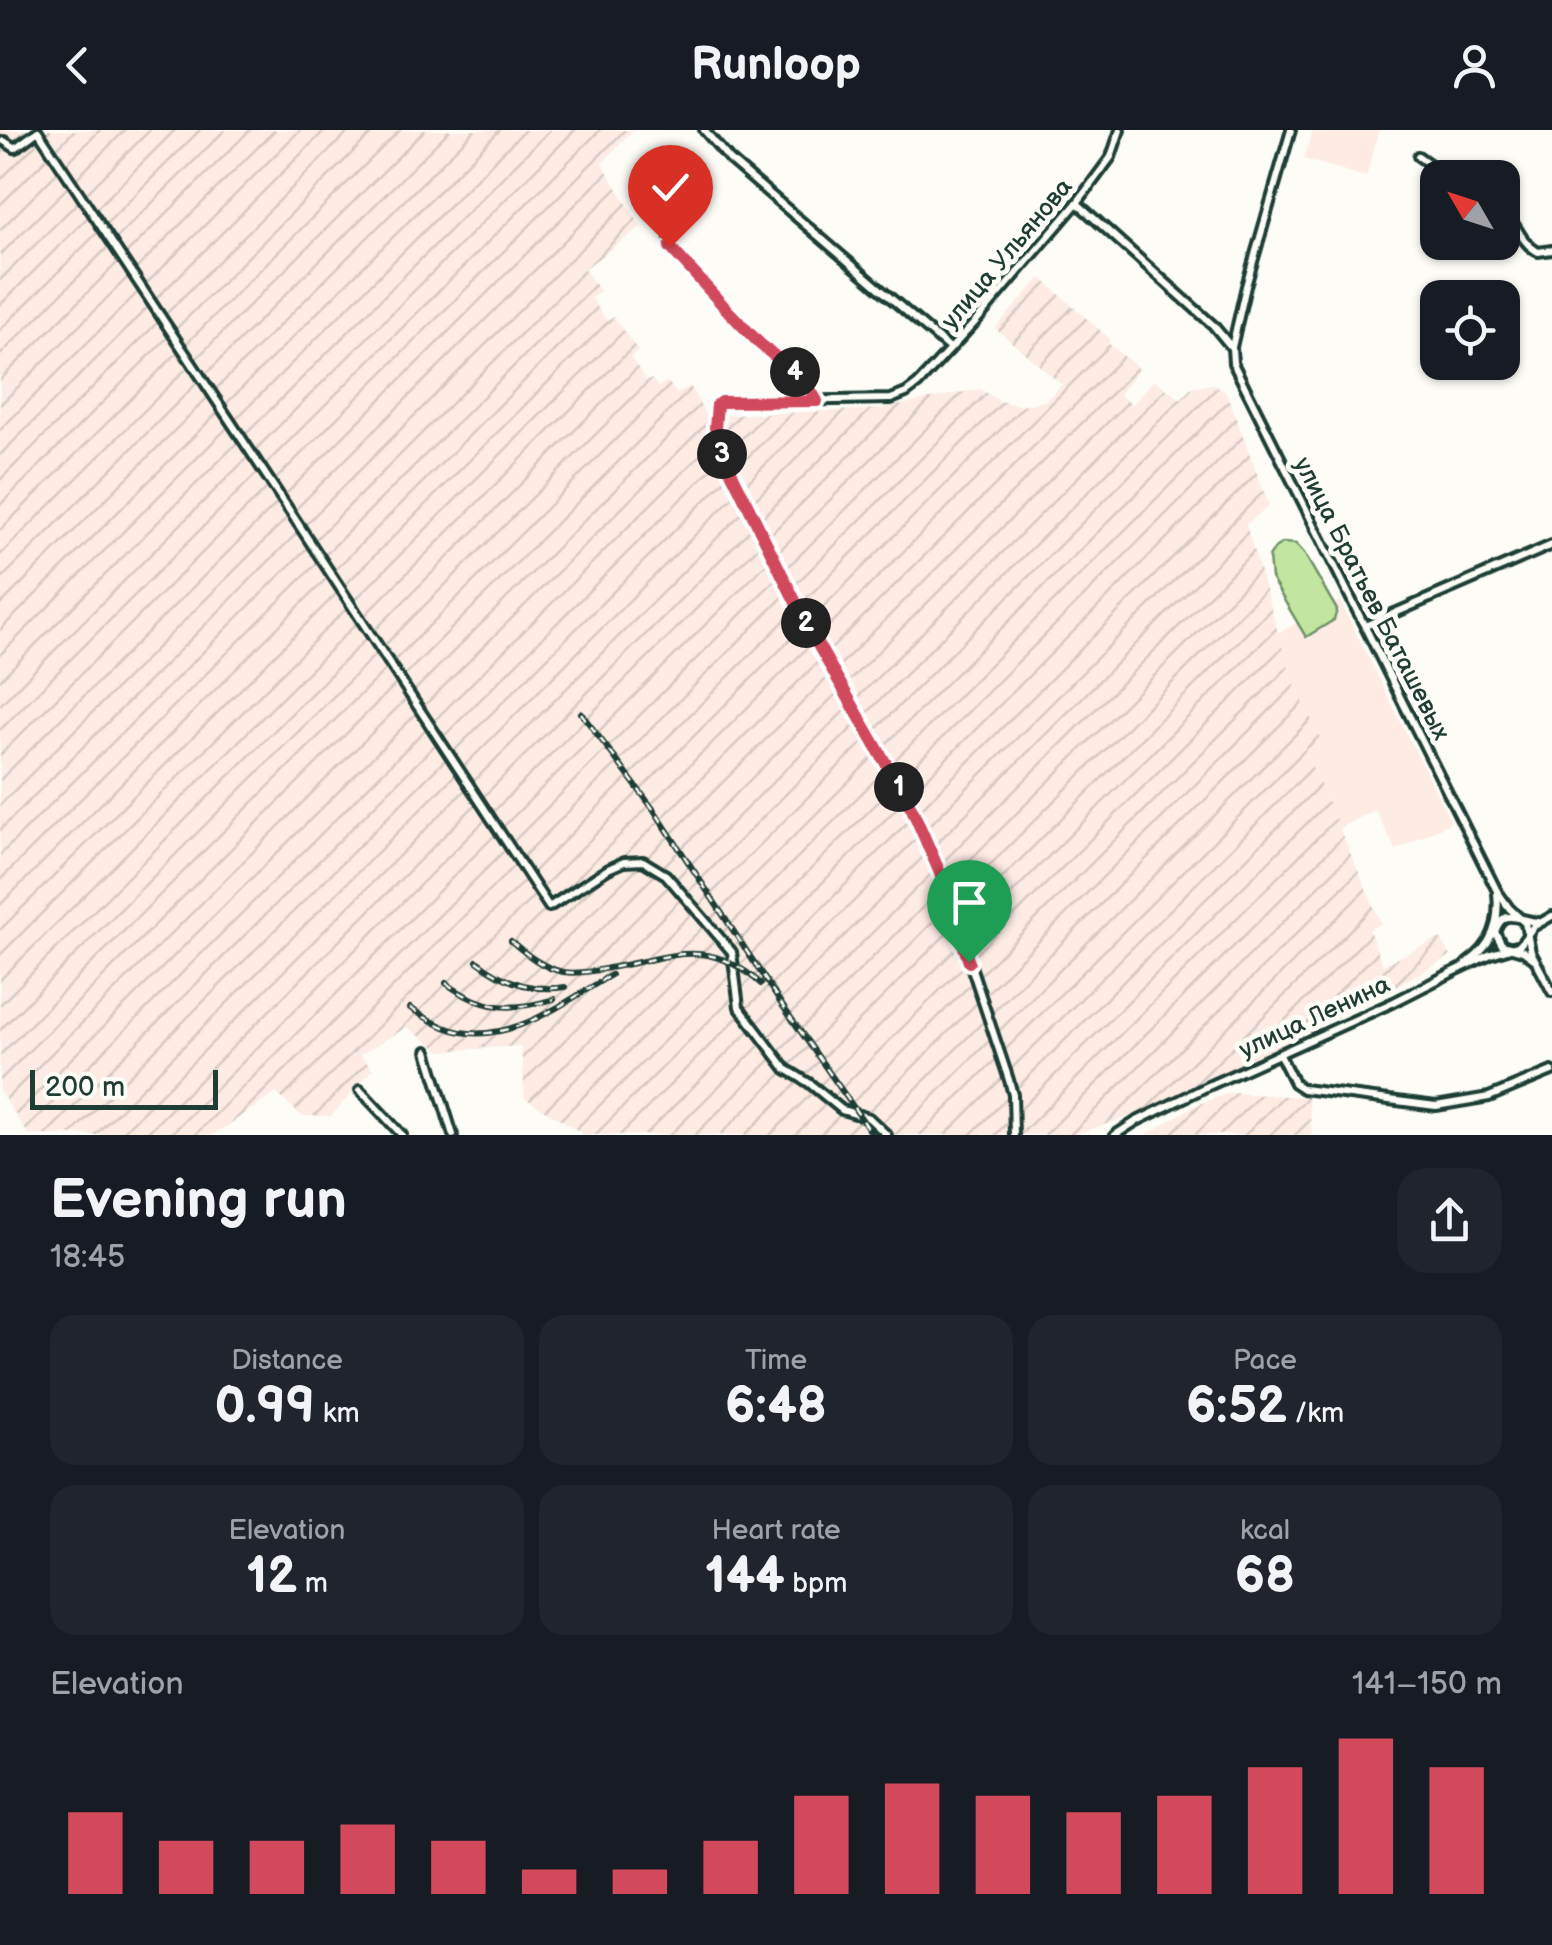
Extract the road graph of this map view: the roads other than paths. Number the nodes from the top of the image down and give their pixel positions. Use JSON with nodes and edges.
{"nodes":[{"id":1,"x":704,"y":130,"type":"edge"},
{"id":2,"x":1120,"y":130,"type":"edge"},
{"id":3,"x":1291,"y":130,"type":"edge"},
{"id":4,"x":4,"y":141,"type":"dead end"},
{"id":5,"x":1418,"y":156,"type":"dead end"},
{"id":6,"x":1424,"y":160,"type":"edge"},
{"id":7,"x":1077,"y":204,"type":"junction"},
{"id":8,"x":670,"y":230,"type":"dead end"},
{"id":9,"x":1520,"y":232,"type":"edge"},
{"id":10,"x":1551,"y":248,"type":"edge"},
{"id":11,"x":1213,"y":325,"type":"junction"},
{"id":12,"x":1235,"y":325,"type":"junction"},
{"id":13,"x":1232,"y":348,"type":"junction"},
{"id":14,"x":950,"y":350,"type":"junction"},
{"id":15,"x":817,"y":401,"type":"junction"},
{"id":16,"x":1552,"y":544,"type":"edge"},
{"id":17,"x":1364,"y":626,"type":"junction"},
{"id":18,"x":1497,"y":891,"type":"junction"},
{"id":19,"x":1552,"y":916,"type":"edge"},
{"id":20,"x":1520,"y":918,"type":"junction"},
{"id":21,"x":1541,"y":922,"type":"junction"},
{"id":22,"x":1496,"y":928,"type":"junction"},
{"id":23,"x":1527,"y":933,"type":"junction"},
{"id":24,"x":1510,"y":948,"type":"junction"},
{"id":25,"x":1534,"y":960,"type":"junction"},
{"id":26,"x":1454,"y":972,"type":"junction"},
{"id":27,"x":1552,"y":992,"type":"edge"},
{"id":28,"x":427,"y":1052,"type":"dead end"},
{"id":29,"x":1280,"y":1055,"type":"junction"},
{"id":30,"x":1552,"y":1071,"type":"edge"},
{"id":31,"x":360,"y":1090,"type":"dead end"},
{"id":32,"x":402,"y":1135,"type":"edge"},
{"id":33,"x":453,"y":1135,"type":"edge"},
{"id":34,"x":887,"y":1135,"type":"edge"},
{"id":35,"x":1014,"y":1135,"type":"edge"},
{"id":36,"x":1115,"y":1135,"type":"edge"}],
"edges":[{"from":1,"to":14,"type":"street"},
{"from":2,"to":7,"type":"street","name":"улица Ульянова"},
{"from":3,"to":12,"type":"street"},
{"from":4,"to":34,"type":"street"},
{"from":5,"to":6,"type":"street"},
{"from":7,"to":11,"type":"street","name":"улица Братьев Баташевых"},
{"from":7,"to":14,"type":"street","name":"улица Ульянова"},
{"from":8,"to":15,"type":"street"},
{"from":9,"to":10,"type":"street"},
{"from":11,"to":12,"type":"street"},
{"from":11,"to":13,"type":"street","name":"улица Братьев Баташевых"},
{"from":12,"to":13,"type":"street"},
{"from":13,"to":17,"type":"street","name":"улица Братьев Баташевых"},
{"from":14,"to":15,"type":"street","name":"улица Ульянова"},
{"from":15,"to":35,"type":"street","name":"улица Ульянова"},
{"from":16,"to":17,"type":"street"},
{"from":17,"to":18,"type":"street","name":"улица Братьев Баташевых"},
{"from":18,"to":20,"type":"street","name":"улица Братьев Баташевых"},
{"from":18,"to":22,"type":"street","name":"улица Братьев Баташевых"},
{"from":19,"to":21,"type":"street","name":"улица Ленина"},
{"from":20,"to":21,"type":"street"},
{"from":20,"to":22,"type":"street"},
{"from":20,"to":23,"type":"street"},
{"from":21,"to":23,"type":"street","name":"улица Ленина"},
{"from":22,"to":24,"type":"street"},
{"from":22,"to":26,"type":"street"},
{"from":23,"to":24,"type":"street","name":"улица Ленина"},
{"from":23,"to":25,"type":"street"},
{"from":24,"to":25,"type":"street"},
{"from":24,"to":26,"type":"street","name":"улица Ленина"},
{"from":25,"to":27,"type":"street"},
{"from":26,"to":29,"type":"street","name":"улица Ленина"},
{"from":28,"to":33,"type":"street"},
{"from":29,"to":30,"type":"street"},
{"from":29,"to":36,"type":"street","name":"улица Ленина"},
{"from":31,"to":32,"type":"street"}]}
